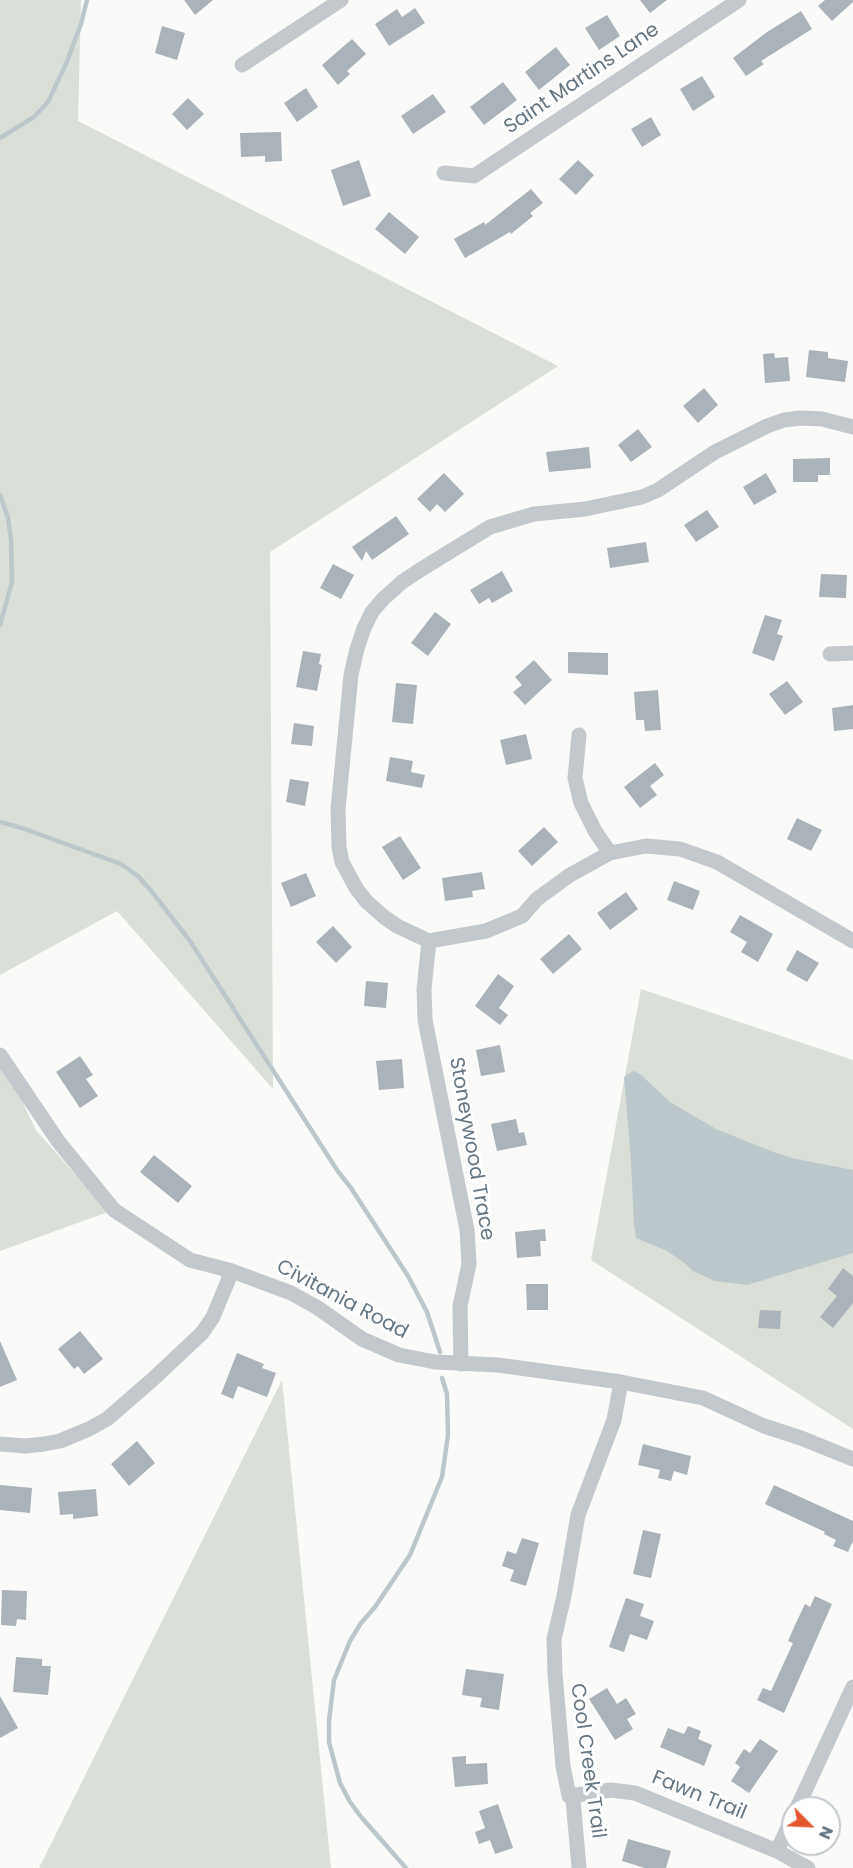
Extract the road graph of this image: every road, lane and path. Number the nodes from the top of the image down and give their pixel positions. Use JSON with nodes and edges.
{"nodes":[{"id":1,"x":341,"y":0,"type":"edge"},
{"id":2,"x":739,"y":0,"type":"edge"},
{"id":3,"x":242,"y":65,"type":"dead end"},
{"id":4,"x":444,"y":174,"type":"dead end"},
{"id":5,"x":853,"y":427,"type":"edge"},
{"id":6,"x":853,"y":653,"type":"edge"},
{"id":7,"x":830,"y":654,"type":"dead end"},
{"id":8,"x":579,"y":735,"type":"dead end"},
{"id":9,"x":610,"y":853,"type":"junction"},
{"id":10,"x":429,"y":941,"type":"junction"},
{"id":11,"x":853,"y":941,"type":"edge"},
{"id":12,"x":0,"y":1055,"type":"edge"},
{"id":13,"x":232,"y":1271,"type":"junction"},
{"id":14,"x":461,"y":1364,"type":"junction"},
{"id":15,"x":621,"y":1382,"type":"junction"},
{"id":16,"x":0,"y":1444,"type":"edge"},
{"id":17,"x":853,"y":1459,"type":"edge"},
{"id":18,"x":853,"y":1687,"type":"edge"},
{"id":19,"x":568,"y":1796,"type":"junction"},
{"id":20,"x":803,"y":1796,"type":"edge"},
{"id":21,"x":781,"y":1842,"type":"edge"},
{"id":22,"x":777,"y":1851,"type":"junction"},
{"id":23,"x":579,"y":1868,"type":"edge"},
{"id":24,"x":808,"y":1868,"type":"edge"}],
"edges":[{"from":1,"to":3,"type":"street"},
{"from":2,"to":4,"type":"street","name":"Saint Martins Lane"},
{"from":5,"to":10,"type":"street"},
{"from":6,"to":7,"type":"street"},
{"from":8,"to":9,"type":"street"},
{"from":9,"to":10,"type":"street"},
{"from":9,"to":11,"type":"street"},
{"from":10,"to":14,"type":"street","name":"Stoneywood Trace"},
{"from":12,"to":13,"type":"street","name":"Civitania Road"},
{"from":13,"to":14,"type":"street","name":"Civitania Road"},
{"from":13,"to":16,"type":"street"},
{"from":14,"to":15,"type":"street","name":"Civitania Road"},
{"from":15,"to":17,"type":"street","name":"Civitania Road"},
{"from":15,"to":19,"type":"street","name":"Cool Creek Trail"},
{"from":18,"to":20,"type":"street"},
{"from":19,"to":22,"type":"street","name":"Fawn Trail"},
{"from":19,"to":23,"type":"street","name":"Cool Creek Trail"},
{"from":21,"to":22,"type":"street"},
{"from":22,"to":24,"type":"street","name":"Fawn Trail"}]}
